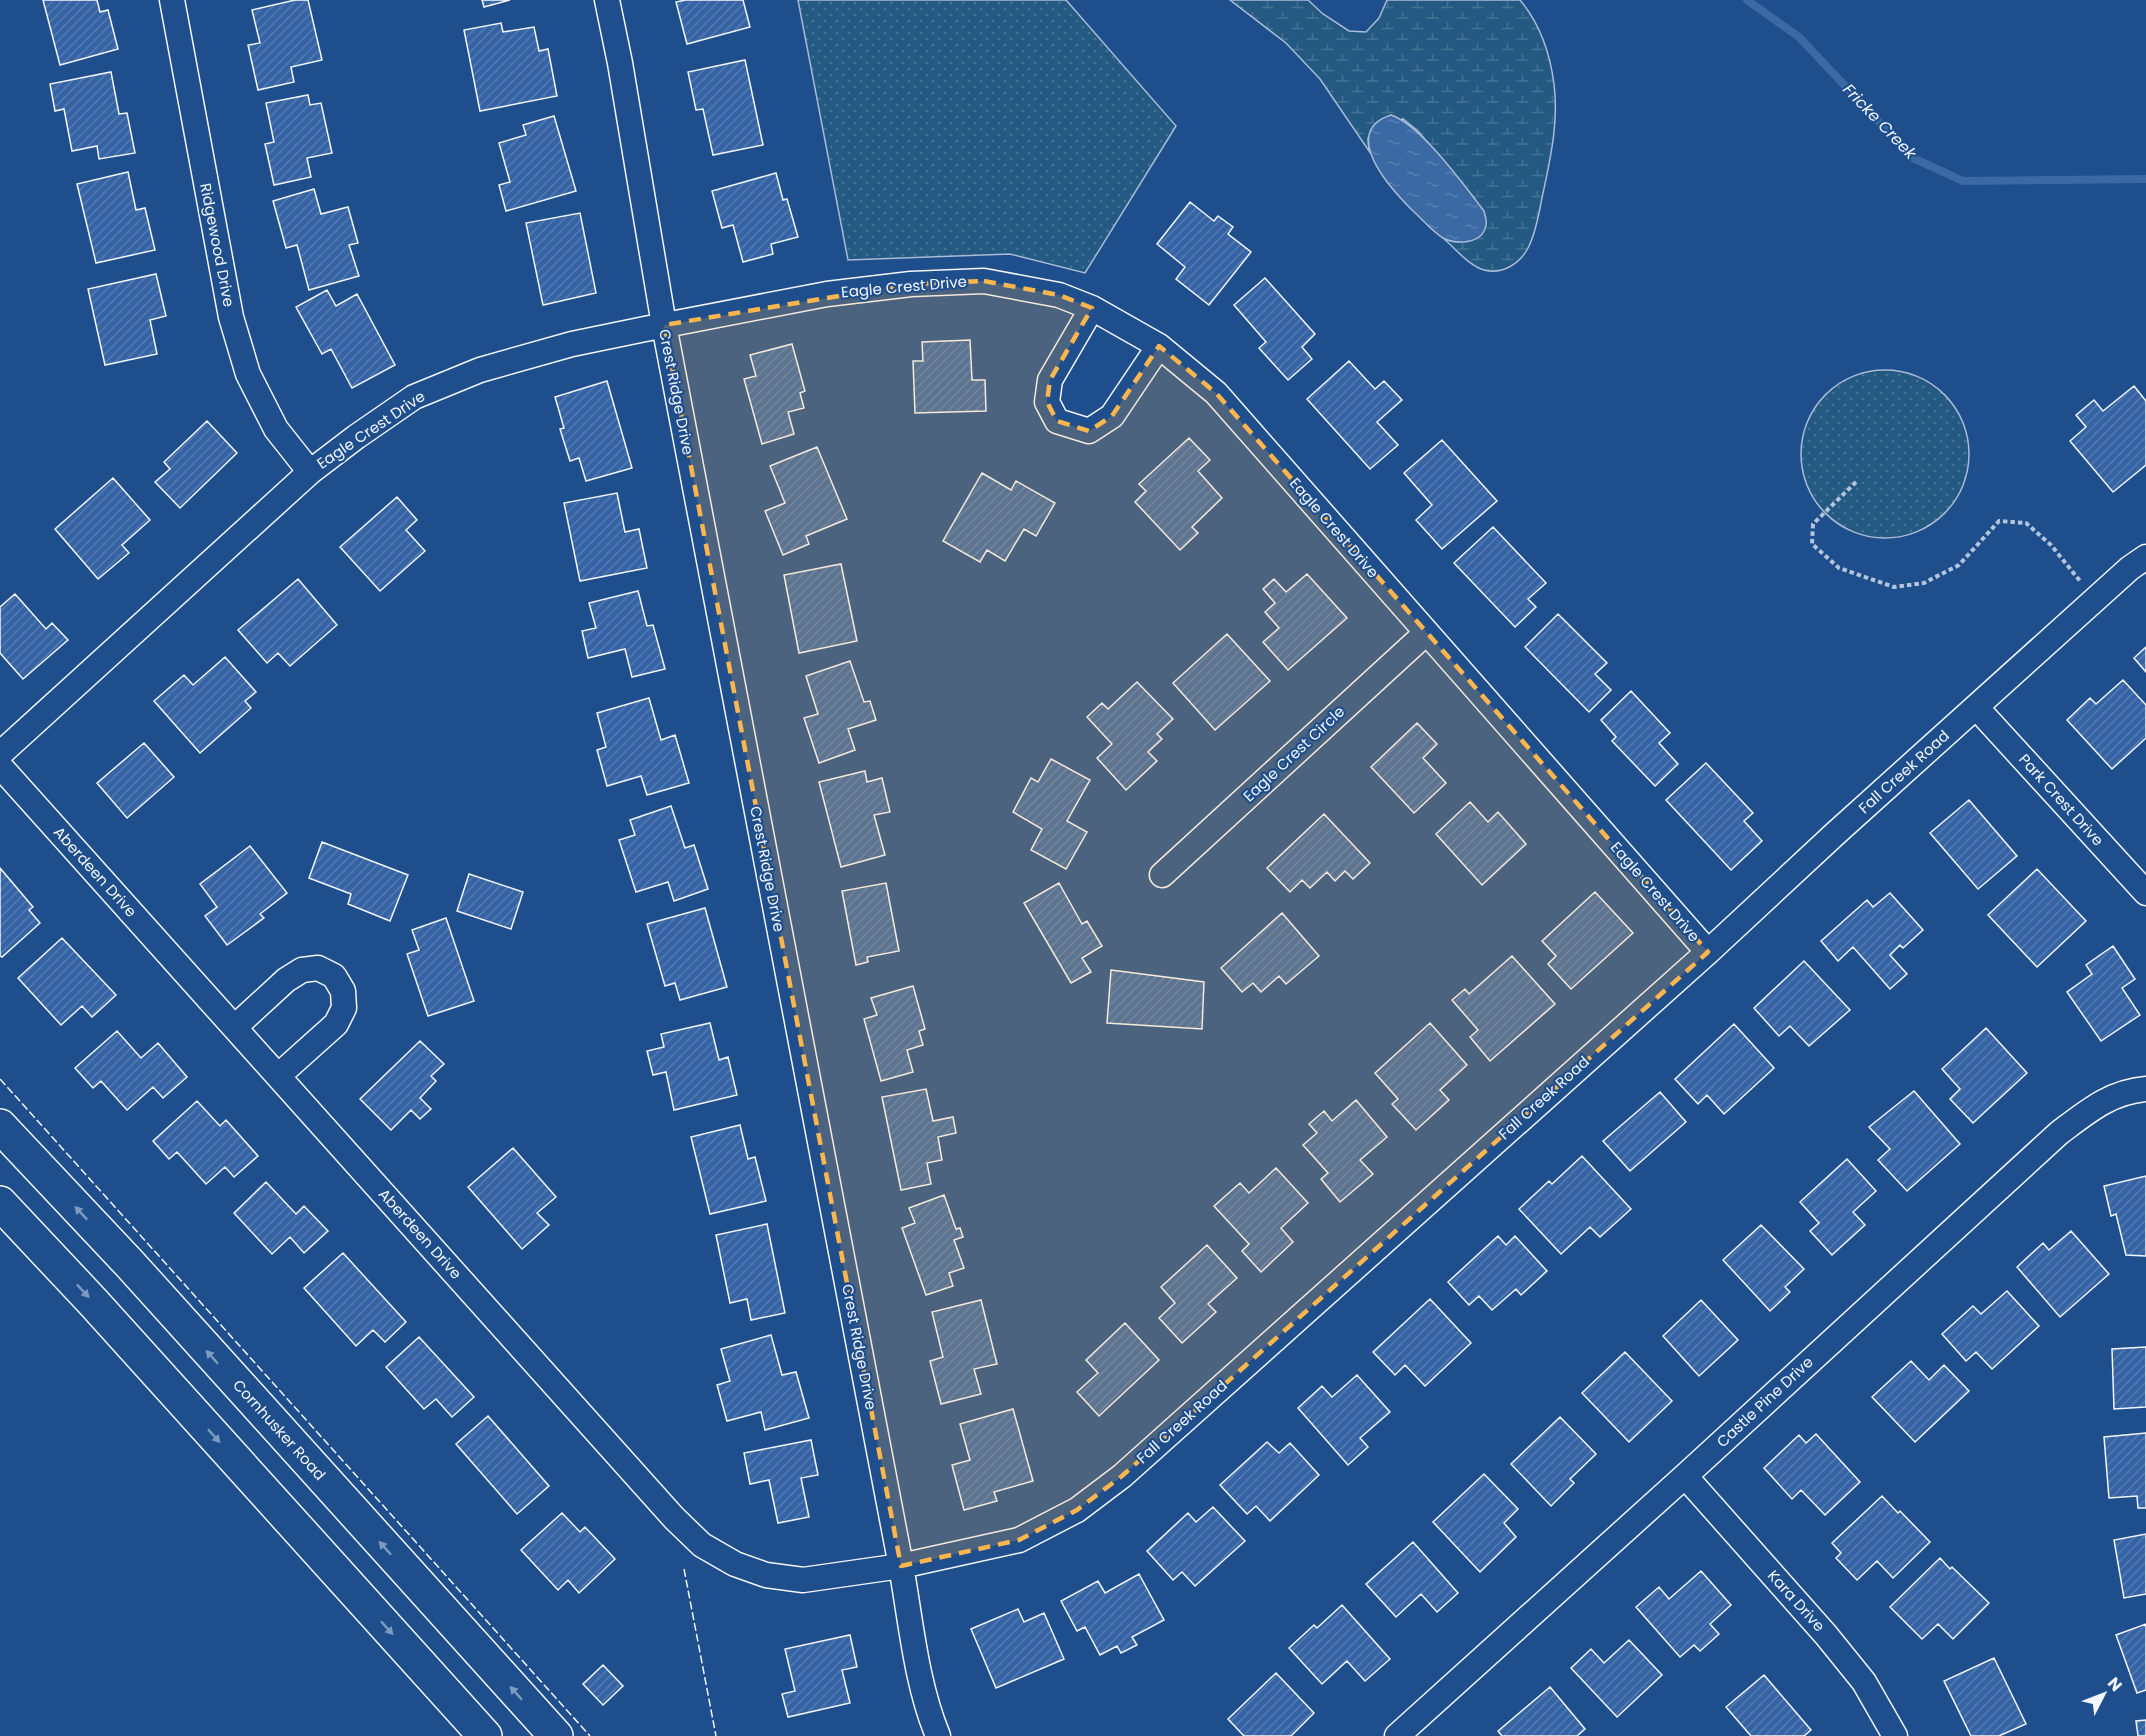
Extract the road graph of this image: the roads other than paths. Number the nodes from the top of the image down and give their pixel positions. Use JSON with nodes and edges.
{"nodes":[{"id":1,"x":171,"y":0,"type":"edge"},
{"id":2,"x":607,"y":0,"type":"edge"},
{"id":3,"x":1092,"y":308,"type":"junction"},
{"id":4,"x":664,"y":326,"type":"junction"},
{"id":5,"x":1160,"y":346,"type":"junction"},
{"id":6,"x":310,"y":472,"type":"junction"},
{"id":7,"x":2146,"y":557,"type":"edge"},
{"id":8,"x":1426,"y":633,"type":"junction"},
{"id":9,"x":1976,"y":707,"type":"junction"},
{"id":10,"x":0,"y":754,"type":"edge"},
{"id":11,"x":0,"y":766,"type":"edge"},
{"id":12,"x":1162,"y":875,"type":"dead end"},
{"id":13,"x":2146,"y":893,"type":"edge"},
{"id":14,"x":1708,"y":952,"type":"junction"},
{"id":15,"x":235,"y":1027,"type":"junction"},
{"id":16,"x":278,"y":1076,"type":"junction"},
{"id":17,"x":2146,"y":1089,"type":"edge"},
{"id":18,"x":0,"y":1126,"type":"edge"},
{"id":19,"x":0,"y":1203,"type":"edge"},
{"id":20,"x":1685,"y":1476,"type":"junction"},
{"id":21,"x":901,"y":1566,"type":"junction"},
{"id":22,"x":485,"y":1736,"type":"edge"},
{"id":23,"x":556,"y":1736,"type":"edge"},
{"id":24,"x":939,"y":1736,"type":"edge"},
{"id":25,"x":1396,"y":1736,"type":"edge"},
{"id":26,"x":1895,"y":1736,"type":"edge"}],
"edges":[{"from":1,"to":6,"type":"street","name":"Ridgewood Drive"},
{"from":2,"to":4,"type":"street","name":"Crest Ridge Drive"},
{"from":3,"to":4,"type":"street","name":"Eagle Crest Drive"},
{"from":3,"to":5,"type":"street","name":"Eagle Crest Drive"},
{"from":3,"to":5,"type":"street"},
{"from":4,"to":6,"type":"street","name":"Eagle Crest Drive"},
{"from":4,"to":21,"type":"street","name":"Crest Ridge Drive"},
{"from":5,"to":8,"type":"street","name":"Eagle Crest Drive"},
{"from":6,"to":10,"type":"street","name":"Eagle Crest Drive"},
{"from":7,"to":9,"type":"street","name":"Fall Creek Road"},
{"from":8,"to":12,"type":"street","name":"Eagle Crest Circle"},
{"from":8,"to":14,"type":"street","name":"Eagle Crest Drive"},
{"from":9,"to":13,"type":"street","name":"Park Crest Drive"},
{"from":9,"to":14,"type":"street","name":"Fall Creek Road"},
{"from":11,"to":15,"type":"street","name":"Aberdeen Drive"},
{"from":14,"to":21,"type":"street","name":"Fall Creek Road"},
{"from":15,"to":16,"type":"street","name":"Aberdeen Drive"},
{"from":15,"to":16,"type":"street"},
{"from":16,"to":21,"type":"street","name":"Aberdeen Drive"},
{"from":17,"to":20,"type":"street","name":"Castle Pine Drive"},
{"from":23,"to":18,"type":"main road","name":"Cornhusker Road","one_way":true},
{"from":19,"to":22,"type":"main road","one_way":true},
{"from":20,"to":25,"type":"street","name":"Castle Pine Drive"},
{"from":20,"to":26,"type":"street","name":"Kara Drive"},
{"from":21,"to":24,"type":"street","name":"Crest Ridge Drive"}]}
